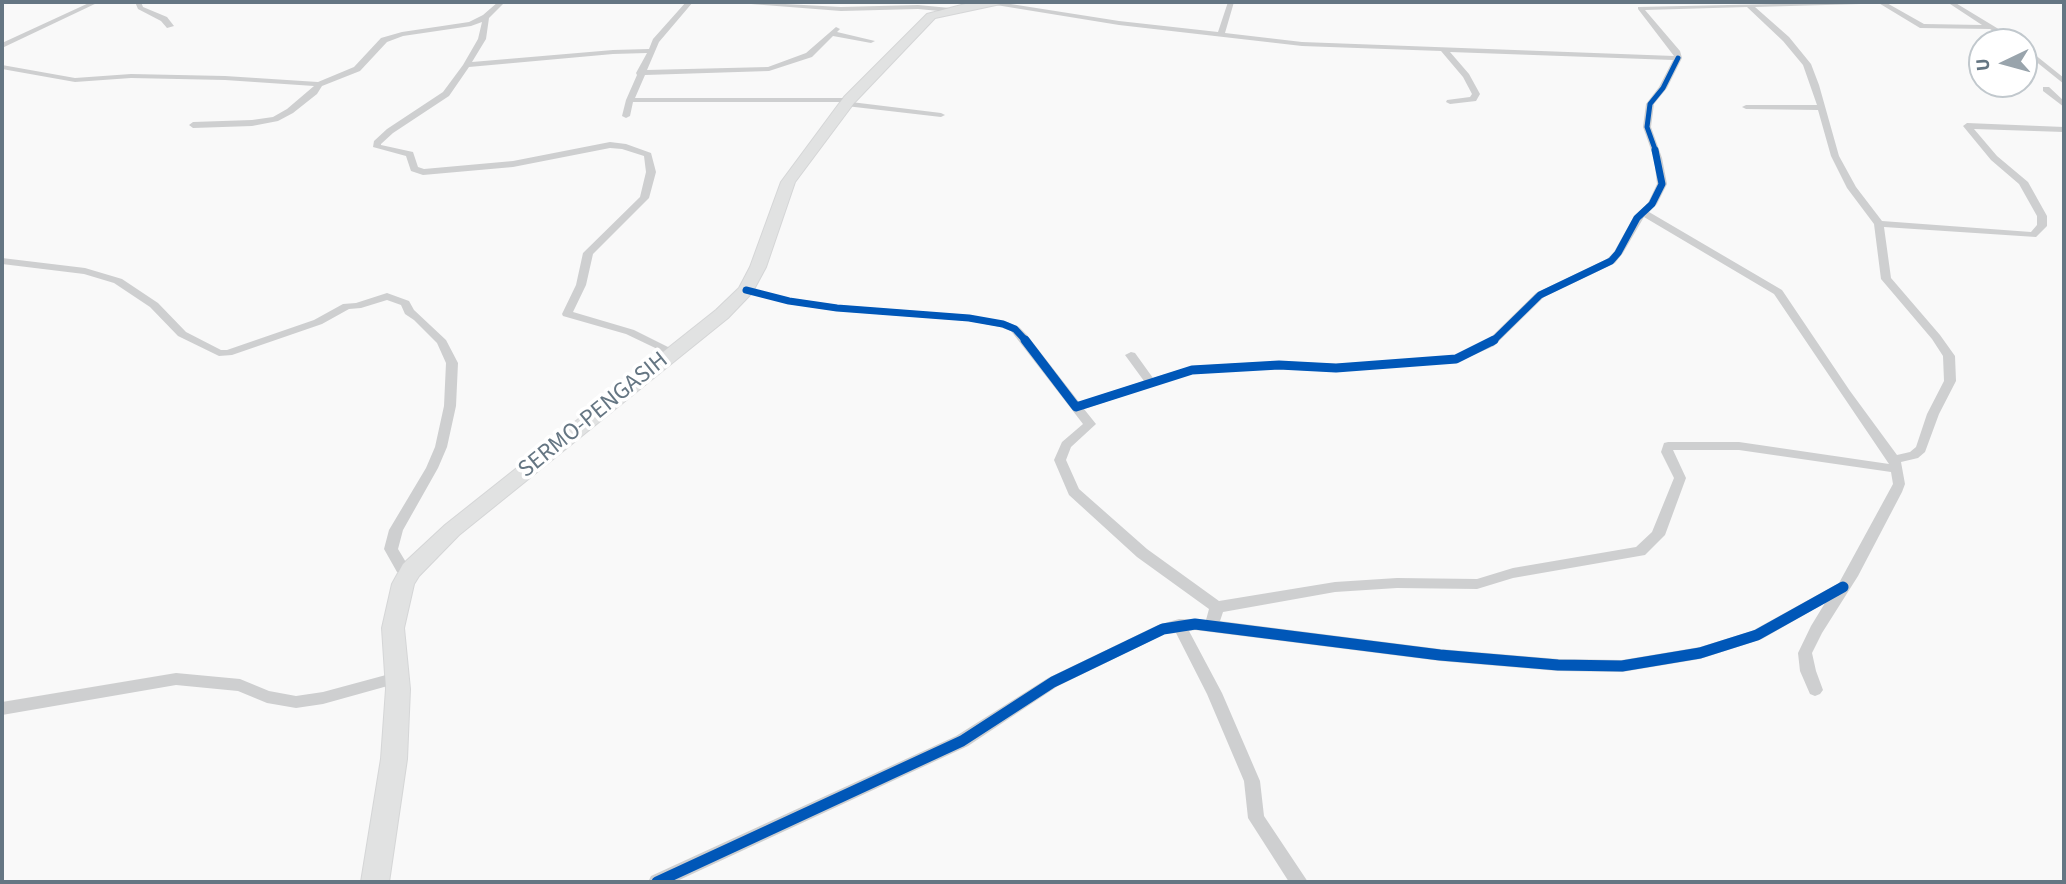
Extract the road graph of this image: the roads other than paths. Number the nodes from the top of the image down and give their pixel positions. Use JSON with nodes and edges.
{"nodes":[{"id":1,"x":96,"y":2,"type":"edge"},
{"id":2,"x":138,"y":2,"type":"edge"},
{"id":3,"x":502,"y":2,"type":"edge"},
{"id":4,"x":690,"y":2,"type":"edge"},
{"id":5,"x":751,"y":2,"type":"edge"},
{"id":6,"x":985,"y":2,"type":"edge"},
{"id":7,"x":1231,"y":2,"type":"edge"},
{"id":8,"x":1821,"y":2,"type":"edge"},
{"id":9,"x":1861,"y":2,"type":"edge"},
{"id":10,"x":1880,"y":2,"type":"edge"},
{"id":11,"x":1950,"y":2,"type":"edge"},
{"id":12,"x":1002,"y":3,"type":"edge"},
{"id":13,"x":1749,"y":5,"type":"junction"},
{"id":14,"x":951,"y":10,"type":"junction"},
{"id":15,"x":486,"y":18,"type":"junction"},
{"id":16,"x":170,"y":26,"type":"dead end"},
{"id":17,"x":1993,"y":27,"type":"joint"},
{"id":18,"x":1221,"y":34,"type":"junction"},
{"id":19,"x":871,"y":41,"type":"dead end"},
{"id":20,"x":2,"y":46,"type":"edge"},
{"id":21,"x":1444,"y":50,"type":"junction"},
{"id":22,"x":651,"y":51,"type":"junction"},
{"id":23,"x":1678,"y":58,"type":"junction"},
{"id":24,"x":2038,"y":61,"type":"edge"},
{"id":25,"x":467,"y":65,"type":"junction"},
{"id":26,"x":2,"y":67,"type":"edge"},
{"id":27,"x":640,"y":73,"type":"junction"},
{"id":28,"x":319,"y":84,"type":"junction"},
{"id":29,"x":2064,"y":84,"type":"edge"},
{"id":30,"x":630,"y":100,"type":"junction"},
{"id":31,"x":848,"y":102,"type":"junction"},
{"id":32,"x":1450,"y":102,"type":"dead end"},
{"id":33,"x":2064,"y":105,"type":"edge"},
{"id":34,"x":1746,"y":107,"type":"dead end"},
{"id":35,"x":1821,"y":108,"type":"junction"},
{"id":36,"x":942,"y":115,"type":"dead end"},
{"id":37,"x":626,"y":116,"type":"dead end"},
{"id":38,"x":194,"y":125,"type":"dead end"},
{"id":39,"x":2064,"y":129,"type":"edge"},
{"id":40,"x":1643,"y":212,"type":"junction"},
{"id":41,"x":1879,"y":224,"type":"junction"},
{"id":42,"x":2,"y":261,"type":"edge"},
{"id":43,"x":746,"y":290,"type":"junction"},
{"id":44,"x":672,"y":354,"type":"junction"},
{"id":45,"x":1131,"y":355,"type":"dead end"},
{"id":46,"x":1150,"y":382,"type":"junction"},
{"id":47,"x":1076,"y":407,"type":"junction"},
{"id":48,"x":1896,"y":464,"type":"junction"},
{"id":49,"x":411,"y":570,"type":"junction"},
{"id":50,"x":1843,"y":587,"type":"junction"},
{"id":51,"x":1217,"y":607,"type":"junction"},
{"id":52,"x":1179,"y":625,"type":"junction"},
{"id":53,"x":1212,"y":626,"type":"junction"},
{"id":54,"x":397,"y":678,"type":"junction"},
{"id":55,"x":1815,"y":690,"type":"dead end"},
{"id":56,"x":2,"y":709,"type":"edge"},
{"id":57,"x":375,"y":882,"type":"edge"},
{"id":58,"x":657,"y":882,"type":"edge"},
{"id":59,"x":1299,"y":882,"type":"edge"}],
"edges":[{"from":1,"to":20,"type":"street"},
{"from":2,"to":16,"type":"street"},
{"from":3,"to":15,"type":"street"},
{"from":4,"to":22,"type":"street"},
{"from":5,"to":14,"type":"street"},
{"from":6,"to":14,"type":"main road","name":"SERMO-PENGASIH"},
{"from":7,"to":18,"type":"street"},
{"from":8,"to":9,"type":"street"},
{"from":8,"to":13,"type":"street"},
{"from":10,"to":17,"type":"street"},
{"from":11,"to":17,"type":"street"},
{"from":12,"to":14,"type":"main road","name":"SERMO-PENGASIH"},
{"from":12,"to":18,"type":"street"},
{"from":13,"to":23,"type":"street"},
{"from":13,"to":35,"type":"street"},
{"from":14,"to":31,"type":"main road","name":"SERMO-PENGASIH"},
{"from":15,"to":25,"type":"street"},
{"from":15,"to":28,"type":"street"},
{"from":18,"to":21,"type":"street"},
{"from":19,"to":27,"type":"street"},
{"from":21,"to":23,"type":"street"},
{"from":21,"to":32,"type":"street"},
{"from":22,"to":25,"type":"street"},
{"from":22,"to":27,"type":"street"},
{"from":23,"to":40,"type":"street"},
{"from":24,"to":29,"type":"street"},
{"from":25,"to":44,"type":"street"},
{"from":26,"to":28,"type":"street"},
{"from":27,"to":30,"type":"street"},
{"from":28,"to":38,"type":"street"},
{"from":29,"to":33,"type":"street"},
{"from":30,"to":31,"type":"street"},
{"from":30,"to":37,"type":"street"},
{"from":31,"to":36,"type":"street"},
{"from":31,"to":43,"type":"main road","name":"SERMO-PENGASIH"},
{"from":34,"to":35,"type":"street"},
{"from":35,"to":41,"type":"street"},
{"from":39,"to":41,"type":"street"},
{"from":40,"to":46,"type":"street"},
{"from":40,"to":48,"type":"street"},
{"from":41,"to":48,"type":"street"},
{"from":42,"to":49,"type":"street"},
{"from":43,"to":44,"type":"main road","name":"SERMO-PENGASIH"},
{"from":43,"to":47,"type":"street"},
{"from":44,"to":49,"type":"main road","name":"SERMO-PENGASIH"},
{"from":45,"to":46,"type":"street"},
{"from":46,"to":47,"type":"street"},
{"from":47,"to":51,"type":"street"},
{"from":48,"to":50,"type":"street"},
{"from":48,"to":51,"type":"street"},
{"from":49,"to":54,"type":"main road","name":"SERMO-PENGASIH"},
{"from":50,"to":53,"type":"street"},
{"from":50,"to":55,"type":"street"},
{"from":51,"to":53,"type":"street"},
{"from":52,"to":53,"type":"street"},
{"from":52,"to":58,"type":"street"},
{"from":52,"to":59,"type":"street"},
{"from":54,"to":56,"type":"street"},
{"from":54,"to":57,"type":"main road","name":"SERMO-PENGASIH"}]}
